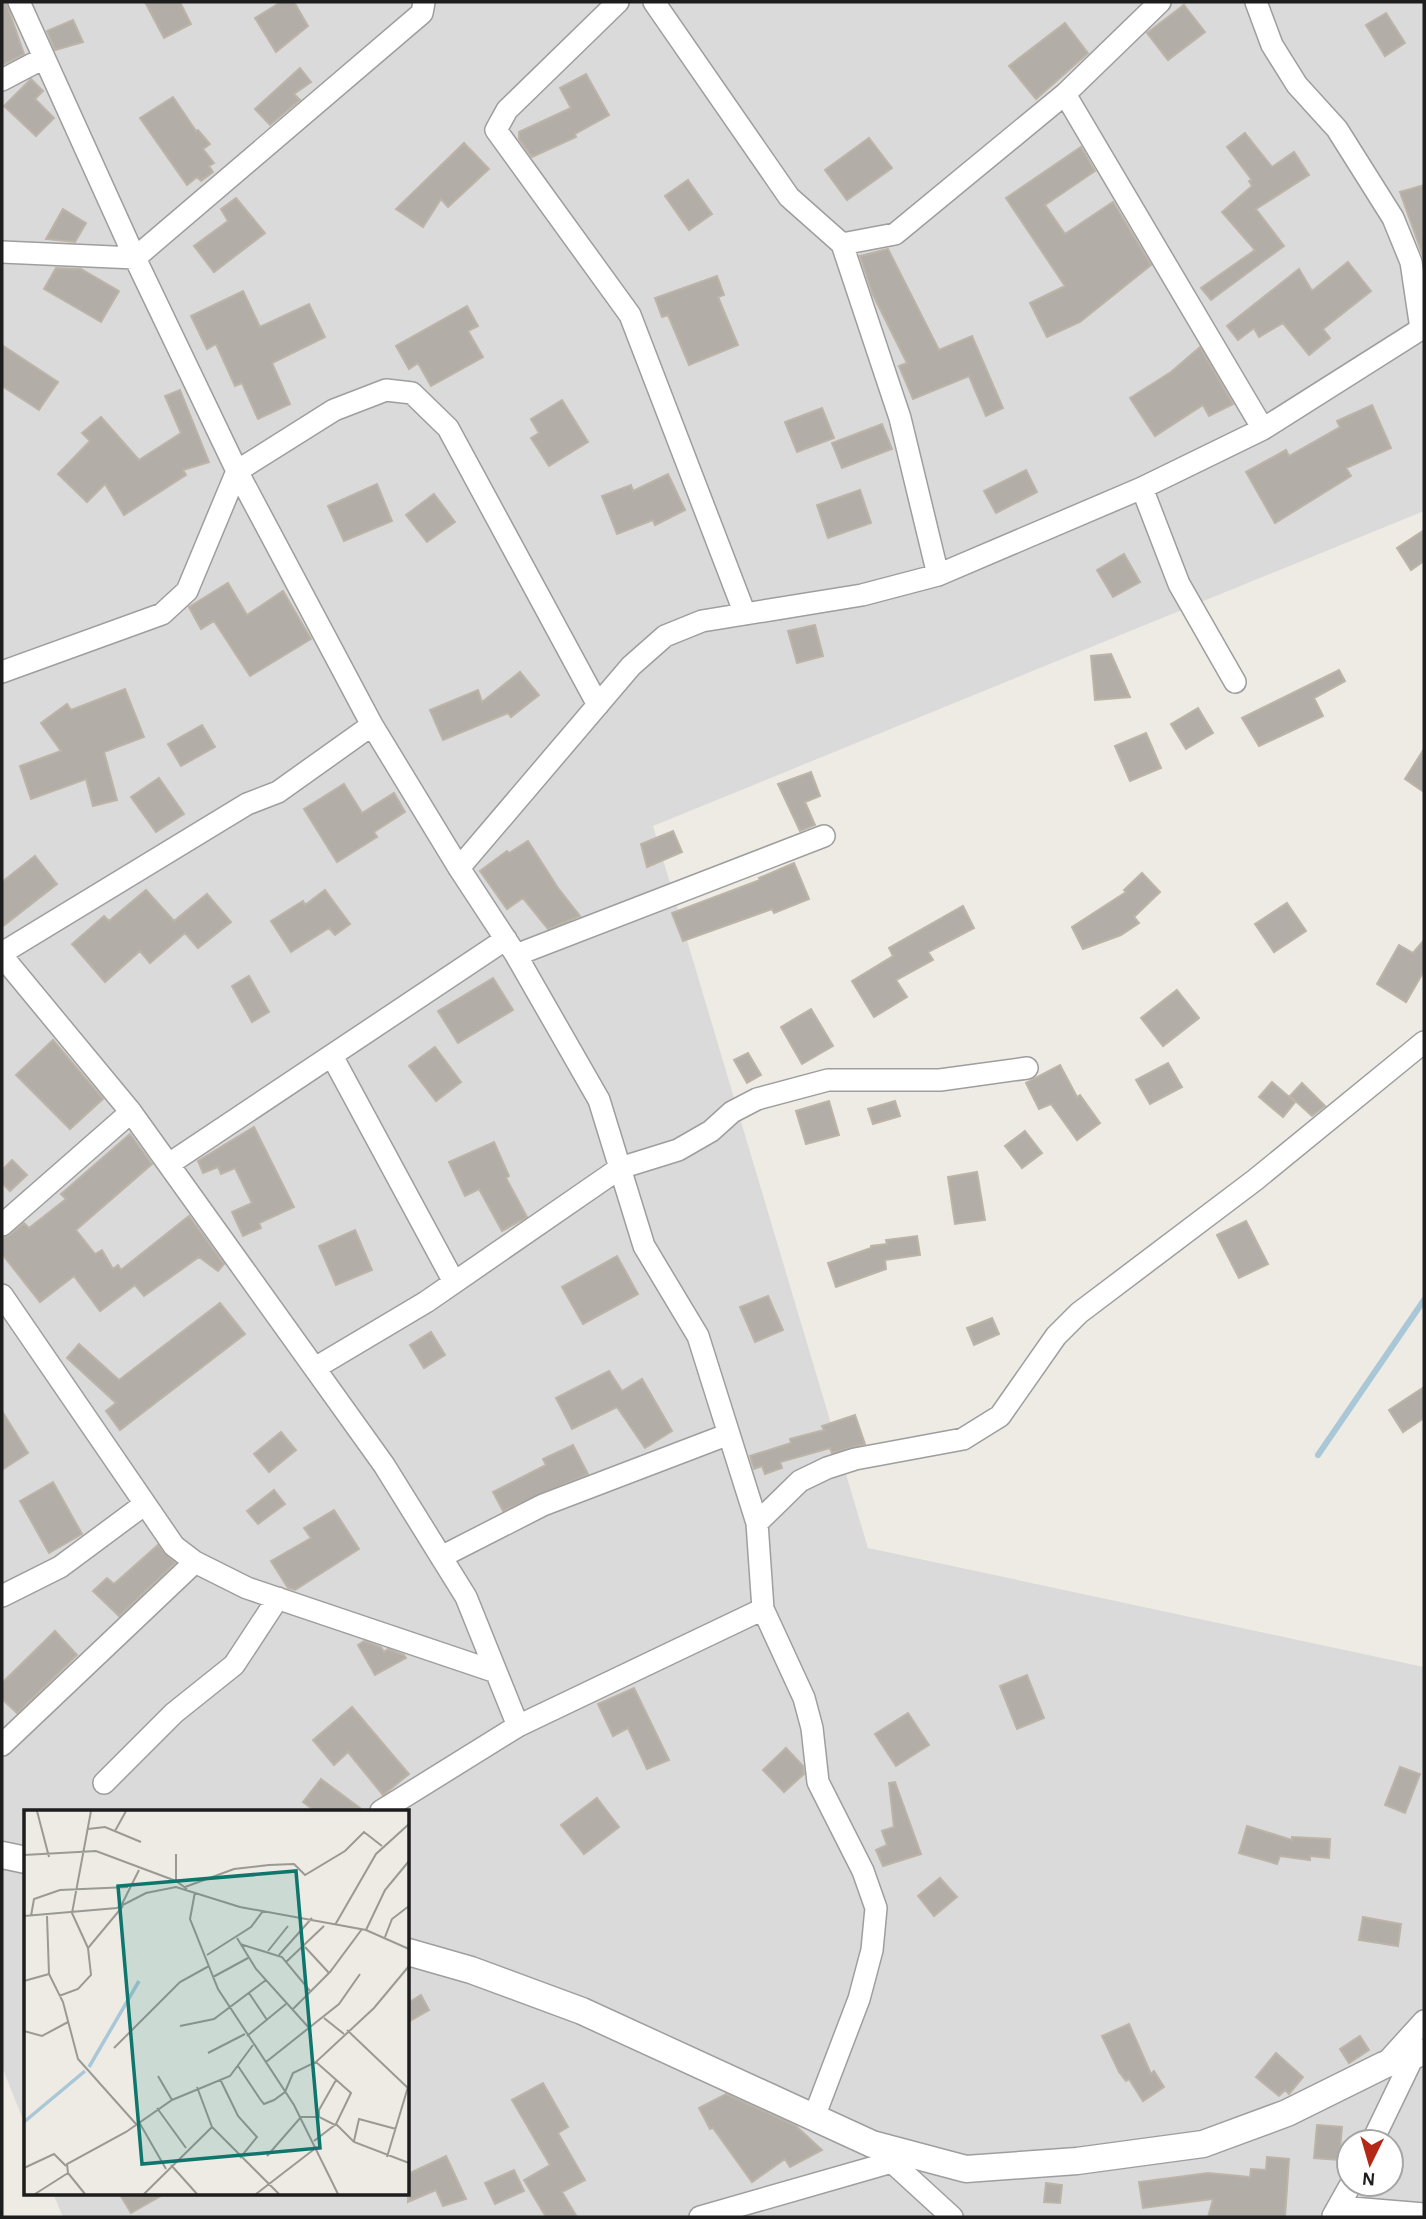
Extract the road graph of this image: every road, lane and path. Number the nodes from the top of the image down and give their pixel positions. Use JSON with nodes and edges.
{"nodes":[{"id":1,"x":424,"y":2,"type":"edge"},
{"id":2,"x":618,"y":2,"type":"edge"},
{"id":3,"x":654,"y":2,"type":"edge"},
{"id":4,"x":1160,"y":2,"type":"edge"},
{"id":5,"x":1256,"y":2,"type":"edge"},
{"id":6,"x":27,"y":5,"type":"edge"},
{"id":7,"x":42,"y":59,"type":"junction"},
{"id":8,"x":2,"y":80,"type":"edge"},
{"id":9,"x":1065,"y":94,"type":"junction"},
{"id":10,"x":842,"y":244,"type":"junction"},
{"id":11,"x":2,"y":252,"type":"edge"},
{"id":12,"x":135,"y":258,"type":"junction"},
{"id":13,"x":1423,"y":328,"type":"edge"},
{"id":14,"x":1263,"y":429,"type":"junction"},
{"id":15,"x":237,"y":471,"type":"junction"},
{"id":16,"x":1142,"y":488,"type":"junction"},
{"id":17,"x":938,"y":575,"type":"junction"},
{"id":18,"x":745,"y":614,"type":"junction"},
{"id":19,"x":2,"y":673,"type":"edge"},
{"id":20,"x":1235,"y":682,"type":"dead end"},
{"id":21,"x":598,"y":705,"type":"junction"},
{"id":22,"x":372,"y":725,"type":"junction"},
{"id":23,"x":824,"y":836,"type":"dead end"},
{"id":24,"x":458,"y":868,"type":"junction"},
{"id":25,"x":511,"y":947,"type":"junction"},
{"id":26,"x":2,"y":955,"type":"edge"},
{"id":27,"x":1424,"y":1042,"type":"edge"},
{"id":28,"x":332,"y":1056,"type":"junction"},
{"id":29,"x":1027,"y":1068,"type":"dead end"},
{"id":30,"x":131,"y":1112,"type":"junction"},
{"id":31,"x":177,"y":1158,"type":"junction"},
{"id":32,"x":620,"y":1168,"type":"junction"},
{"id":33,"x":2,"y":1225,"type":"edge"},
{"id":34,"x":454,"y":1282,"type":"junction"},
{"id":35,"x":2,"y":1295,"type":"edge"},
{"id":36,"x":315,"y":1368,"type":"junction"},
{"id":37,"x":729,"y":1434,"type":"junction"},
{"id":38,"x":145,"y":1504,"type":"junction"},
{"id":39,"x":757,"y":1524,"type":"junction"},
{"id":40,"x":441,"y":1558,"type":"junction"},
{"id":41,"x":195,"y":1562,"type":"junction"},
{"id":42,"x":2,"y":1596,"type":"edge"},
{"id":43,"x":278,"y":1598,"type":"junction"},
{"id":44,"x":763,"y":1609,"type":"junction"},
{"id":45,"x":496,"y":1672,"type":"junction"},
{"id":46,"x":518,"y":1726,"type":"junction"},
{"id":47,"x":2,"y":1745,"type":"edge"},
{"id":48,"x":104,"y":1783,"type":"dead end"},
{"id":49,"x":383,"y":1810,"type":"edge"},
{"id":50,"x":2,"y":1855,"type":"edge"},
{"id":51,"x":24,"y":1860,"type":"edge"},
{"id":52,"x":410,"y":1953,"type":"edge"},
{"id":53,"x":1424,"y":2021,"type":"edge"},
{"id":54,"x":1419,"y":2054,"type":"edge"},
{"id":55,"x":1384,"y":2065,"type":"junction"},
{"id":56,"x":814,"y":2117,"type":"junction"},
{"id":57,"x":1379,"y":2128,"type":"edge"},
{"id":58,"x":872,"y":2144,"type":"junction"},
{"id":59,"x":892,"y":2162,"type":"junction"},
{"id":60,"x":1336,"y":2212,"type":"edge"},
{"id":61,"x":1424,"y":2214,"type":"edge"},
{"id":62,"x":700,"y":2217,"type":"edge"},
{"id":63,"x":952,"y":2217,"type":"edge"}],
"edges":[{"from":1,"to":12,"type":"street"},
{"from":2,"to":18,"type":"street"},
{"from":3,"to":10,"type":"street"},
{"from":4,"to":9,"type":"street"},
{"from":5,"to":13,"type":"street"},
{"from":6,"to":7,"type":"street"},
{"from":7,"to":8,"type":"street"},
{"from":7,"to":12,"type":"street"},
{"from":9,"to":10,"type":"street"},
{"from":9,"to":14,"type":"street"},
{"from":10,"to":17,"type":"street"},
{"from":11,"to":12,"type":"street"},
{"from":12,"to":15,"type":"street"},
{"from":13,"to":14,"type":"street"},
{"from":14,"to":16,"type":"street"},
{"from":15,"to":19,"type":"street"},
{"from":15,"to":21,"type":"street"},
{"from":15,"to":22,"type":"street"},
{"from":16,"to":17,"type":"street"},
{"from":16,"to":20,"type":"street"},
{"from":17,"to":18,"type":"street"},
{"from":18,"to":21,"type":"street"},
{"from":21,"to":24,"type":"street"},
{"from":22,"to":24,"type":"street"},
{"from":22,"to":26,"type":"street"},
{"from":23,"to":25,"type":"street"},
{"from":24,"to":25,"type":"street"},
{"from":25,"to":28,"type":"street"},
{"from":25,"to":32,"type":"street"},
{"from":26,"to":30,"type":"street"},
{"from":27,"to":39,"type":"street"},
{"from":28,"to":31,"type":"street"},
{"from":28,"to":34,"type":"street"},
{"from":29,"to":32,"type":"street"},
{"from":30,"to":31,"type":"street"},
{"from":30,"to":33,"type":"street"},
{"from":31,"to":36,"type":"street"},
{"from":32,"to":34,"type":"street"},
{"from":32,"to":37,"type":"street"},
{"from":34,"to":36,"type":"street"},
{"from":35,"to":38,"type":"street"},
{"from":36,"to":40,"type":"street"},
{"from":37,"to":39,"type":"street"},
{"from":37,"to":40,"type":"street"},
{"from":38,"to":41,"type":"street"},
{"from":38,"to":42,"type":"street"},
{"from":39,"to":44,"type":"street"},
{"from":40,"to":45,"type":"street"},
{"from":41,"to":43,"type":"street"},
{"from":41,"to":47,"type":"street"},
{"from":43,"to":45,"type":"street"},
{"from":43,"to":48,"type":"street"},
{"from":44,"to":46,"type":"street"},
{"from":44,"to":56,"type":"street"},
{"from":45,"to":46,"type":"street"},
{"from":46,"to":49,"type":"street"},
{"from":50,"to":51,"type":"street"},
{"from":52,"to":56,"type":"street"},
{"from":53,"to":55,"type":"street"},
{"from":54,"to":55,"type":"street"},
{"from":54,"to":57,"type":"street"},
{"from":55,"to":58,"type":"street"},
{"from":56,"to":58,"type":"street"},
{"from":58,"to":59,"type":"street"},
{"from":59,"to":62,"type":"street"},
{"from":59,"to":63,"type":"street"},
{"from":60,"to":61,"type":"street"}]}
